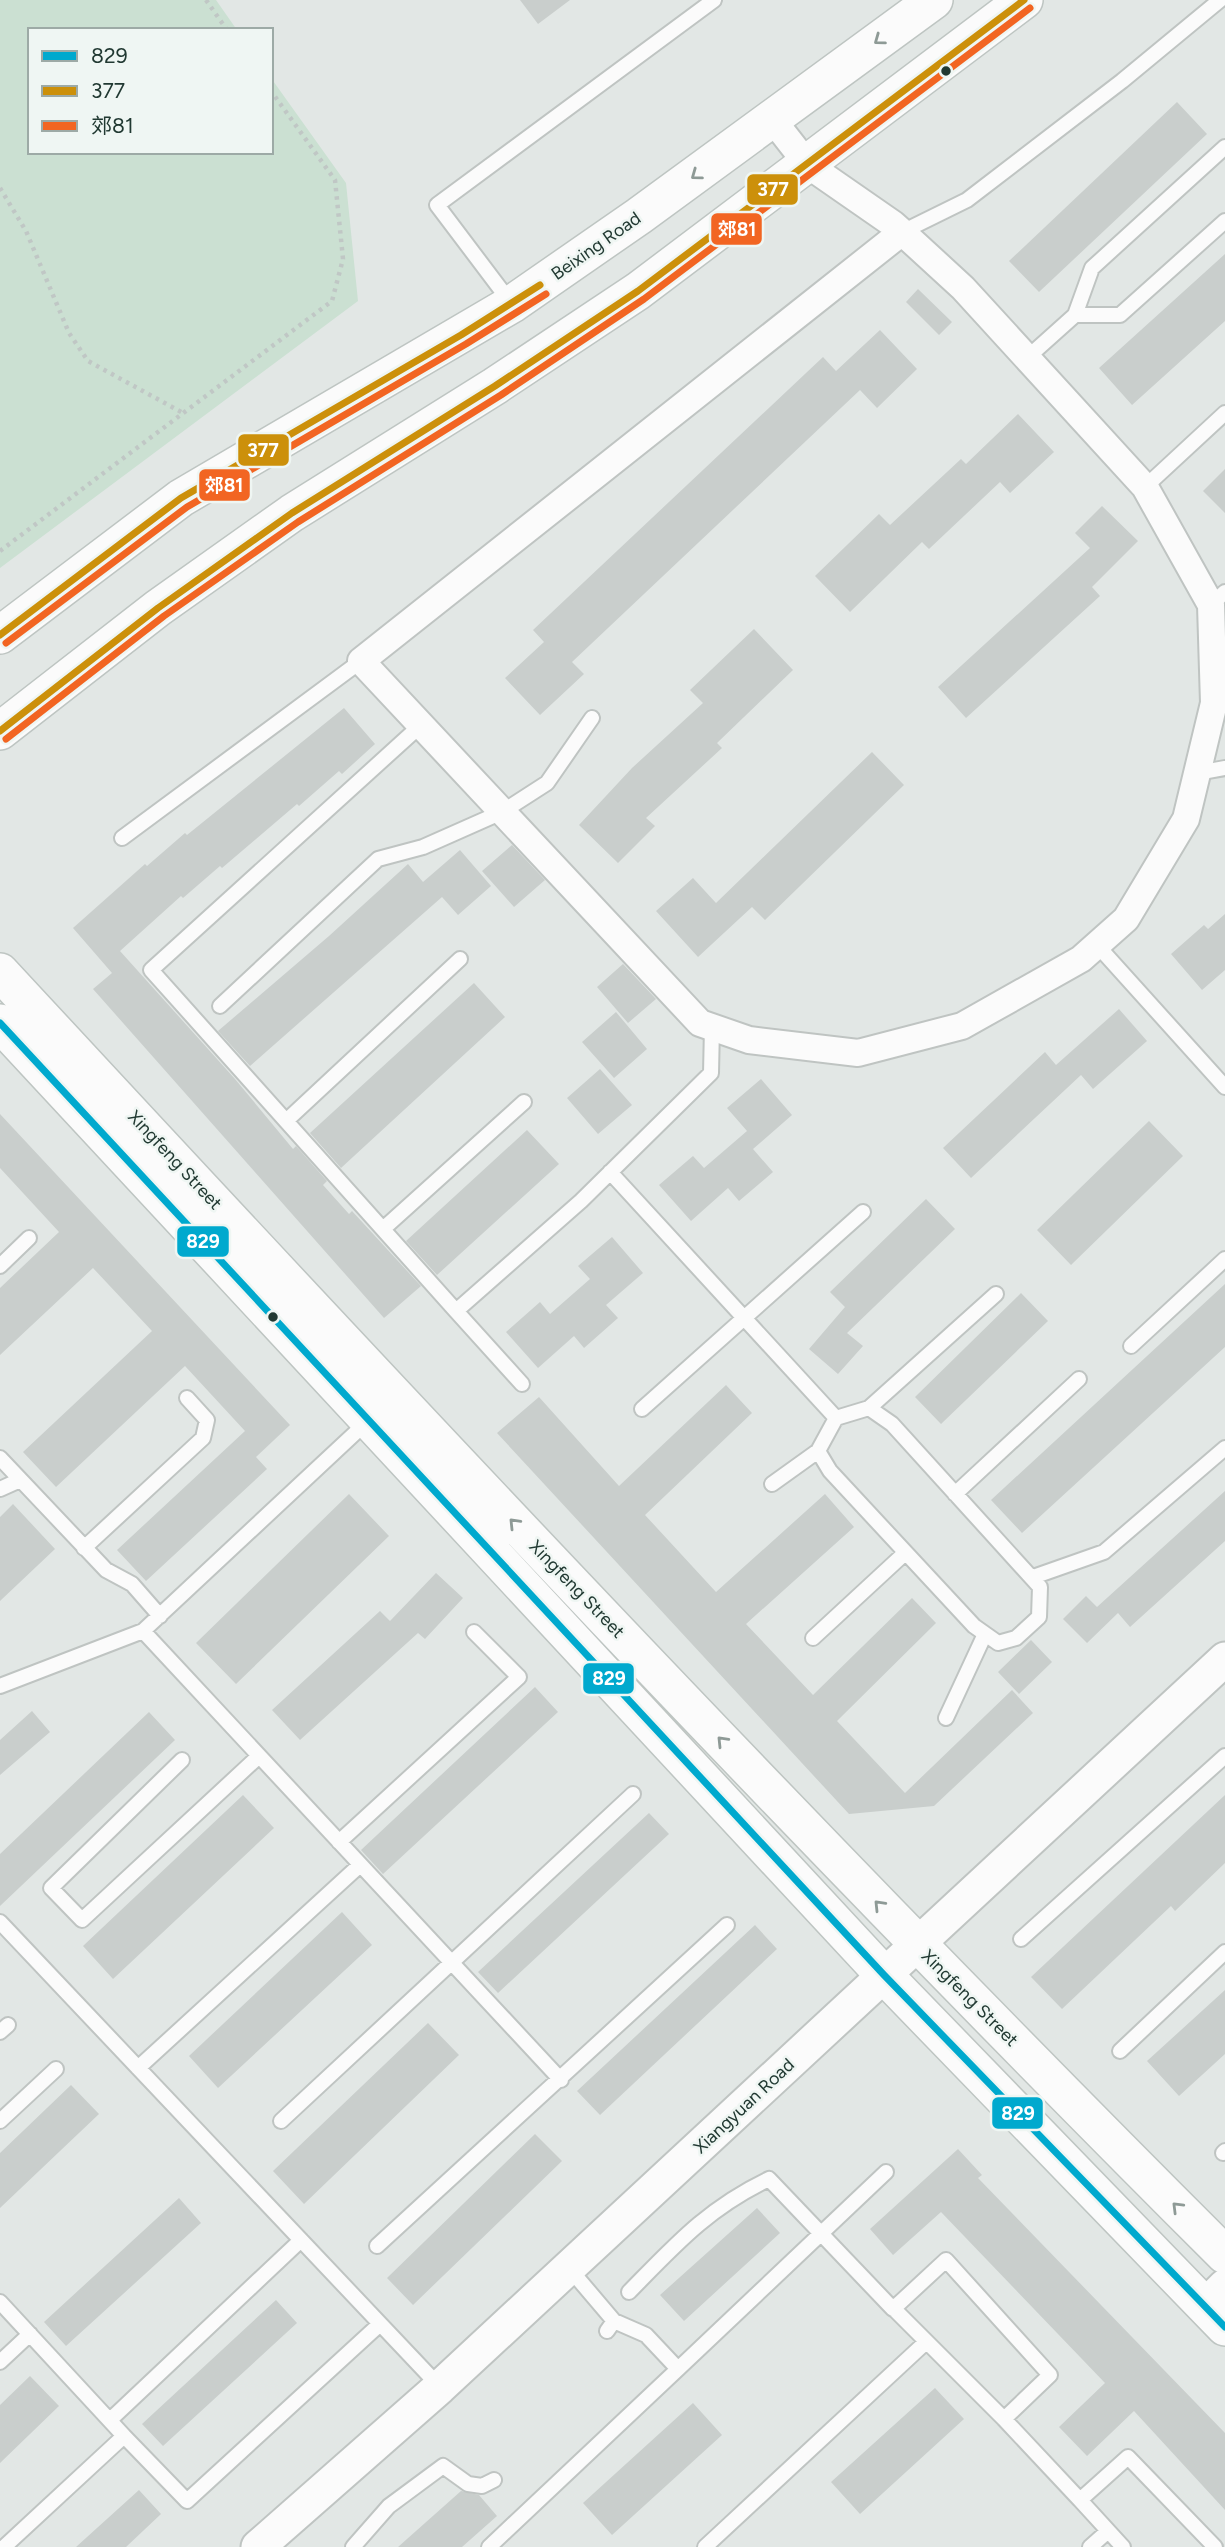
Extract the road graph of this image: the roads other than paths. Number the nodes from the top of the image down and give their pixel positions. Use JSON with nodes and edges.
{"nodes":[{"id":1,"x":714,"y":0,"type":"edge"},
{"id":2,"x":934,"y":0,"type":"edge"},
{"id":3,"x":1024,"y":0,"type":"edge"},
{"id":4,"x":1220,"y":0,"type":"edge"},
{"id":5,"x":772,"y":119,"type":"junction"},
{"id":6,"x":1225,"y":147,"type":"edge"},
{"id":7,"x":808,"y":164,"type":"junction"},
{"id":8,"x":1225,"y":221,"type":"edge"},
{"id":9,"x":902,"y":232,"type":"junction"},
{"id":10,"x":512,"y":304,"type":"junction"},
{"id":11,"x":1075,"y":315,"type":"junction"},
{"id":12,"x":1027,"y":358,"type":"junction"},
{"id":13,"x":1225,"y":413,"type":"edge"},
{"id":14,"x":1145,"y":487,"type":"junction"},
{"id":15,"x":1218,"y":599,"type":"edge"},
{"id":16,"x":0,"y":635,"type":"edge"},
{"id":17,"x":361,"y":661,"type":"junction"},
{"id":18,"x":592,"y":718,"type":"dead end"},
{"id":19,"x":421,"y":726,"type":"junction"},
{"id":20,"x":0,"y":731,"type":"edge"},
{"id":21,"x":1225,"y":768,"type":"edge"},
{"id":22,"x":1197,"y":773,"type":"junction"},
{"id":23,"x":502,"y":812,"type":"junction"},
{"id":24,"x":121,"y":838,"type":"dead end"},
{"id":25,"x":1097,"y":945,"type":"junction"},
{"id":26,"x":460,"y":959,"type":"dead end"},
{"id":27,"x":0,"y":972,"type":"edge"},
{"id":28,"x":220,"y":1006,"type":"dead end"},
{"id":29,"x":0,"y":1023,"type":"edge"},
{"id":30,"x":712,"y":1027,"type":"junction"},
{"id":31,"x":1225,"y":1087,"type":"edge"},
{"id":32,"x":524,"y":1102,"type":"dead end"},
{"id":33,"x":286,"y":1121,"type":"junction"},
{"id":34,"x":610,"y":1172,"type":"junction"},
{"id":35,"x":863,"y":1212,"type":"dead end"},
{"id":36,"x":383,"y":1228,"type":"junction"},
{"id":37,"x":29,"y":1238,"type":"dead end"},
{"id":38,"x":1225,"y":1259,"type":"edge"},
{"id":39,"x":0,"y":1266,"type":"edge"},
{"id":40,"x":996,"y":1294,"type":"dead end"},
{"id":41,"x":456,"y":1311,"type":"junction"},
{"id":42,"x":744,"y":1319,"type":"junction"},
{"id":43,"x":1131,"y":1346,"type":"dead end"},
{"id":44,"x":1079,"y":1379,"type":"dead end"},
{"id":45,"x":522,"y":1384,"type":"dead end"},
{"id":46,"x":187,"y":1398,"type":"dead end"},
{"id":47,"x":869,"y":1408,"type":"junction"},
{"id":48,"x":381,"y":1409,"type":"junction"},
{"id":49,"x":642,"y":1409,"type":"dead end"},
{"id":50,"x":836,"y":1418,"type":"junction"},
{"id":51,"x":1225,"y":1448,"type":"edge"},
{"id":52,"x":818,"y":1451,"type":"junction"},
{"id":53,"x":0,"y":1458,"type":"edge"},
{"id":54,"x":20,"y":1479,"type":"junction"},
{"id":55,"x":772,"y":1484,"type":"dead end"},
{"id":56,"x":0,"y":1489,"type":"edge"},
{"id":57,"x":955,"y":1494,"type":"junction"},
{"id":58,"x":84,"y":1548,"type":"junction"},
{"id":59,"x":905,"y":1553,"type":"junction"},
{"id":60,"x":1033,"y":1577,"type":"junction"},
{"id":61,"x":160,"y":1616,"type":"junction"},
{"id":62,"x":142,"y":1632,"type":"junction"},
{"id":63,"x":474,"y":1632,"type":"dead end"},
{"id":64,"x":985,"y":1634,"type":"junction"},
{"id":65,"x":813,"y":1638,"type":"dead end"},
{"id":66,"x":1225,"y":1659,"type":"edge"},
{"id":67,"x":0,"y":1686,"type":"edge"},
{"id":68,"x":946,"y":1718,"type":"dead end"},
{"id":69,"x":259,"y":1756,"type":"junction"},
{"id":70,"x":1225,"y":1756,"type":"edge"},
{"id":71,"x":182,"y":1759,"type":"dead end"},
{"id":72,"x":633,"y":1794,"type":"dead end"},
{"id":73,"x":339,"y":1842,"type":"junction"},
{"id":74,"x":360,"y":1865,"type":"junction"},
{"id":75,"x":0,"y":1922,"type":"edge"},
{"id":76,"x":727,"y":1925,"type":"dead end"},
{"id":77,"x":1021,"y":1939,"type":"dead end"},
{"id":78,"x":917,"y":1944,"type":"junction"},
{"id":79,"x":1225,"y":1952,"type":"edge"},
{"id":80,"x":450,"y":1961,"type":"junction"},
{"id":81,"x":884,"y":1975,"type":"junction"},
{"id":82,"x":1120,"y":2051,"type":"dead end"},
{"id":83,"x":138,"y":2067,"type":"junction"},
{"id":84,"x":56,"y":2069,"type":"dead end"},
{"id":85,"x":561,"y":2080,"type":"junction"},
{"id":86,"x":0,"y":2121,"type":"edge"},
{"id":87,"x":281,"y":2122,"type":"dead end"},
{"id":88,"x":886,"y":2172,"type":"dead end"},
{"id":89,"x":821,"y":2233,"type":"junction"},
{"id":90,"x":301,"y":2240,"type":"junction"},
{"id":91,"x":377,"y":2246,"type":"dead end"},
{"id":92,"x":1225,"y":2255,"type":"edge"},
{"id":93,"x":569,"y":2268,"type":"junction"},
{"id":94,"x":629,"y":2292,"type":"dead end"},
{"id":95,"x":0,"y":2302,"type":"edge"},
{"id":96,"x":890,"y":2305,"type":"junction"},
{"id":97,"x":1218,"y":2307,"type":"edge"},
{"id":98,"x":380,"y":2324,"type":"junction"},
{"id":99,"x":30,"y":2334,"type":"junction"},
{"id":100,"x":926,"y":2342,"type":"junction"},
{"id":101,"x":0,"y":2361,"type":"edge"},
{"id":102,"x":678,"y":2368,"type":"junction"},
{"id":103,"x":440,"y":2387,"type":"junction"},
{"id":104,"x":1004,"y":2419,"type":"junction"},
{"id":105,"x":110,"y":2420,"type":"junction"},
{"id":106,"x":124,"y":2436,"type":"junction"},
{"id":107,"x":494,"y":2480,"type":"dead end"},
{"id":108,"x":1080,"y":2500,"type":"junction"},
{"id":109,"x":1108,"y":2531,"type":"junction"},
{"id":110,"x":4,"y":2547,"type":"edge"},
{"id":111,"x":258,"y":2547,"type":"edge"},
{"id":112,"x":353,"y":2547,"type":"edge"},
{"id":113,"x":489,"y":2547,"type":"edge"},
{"id":114,"x":705,"y":2547,"type":"edge"},
{"id":115,"x":1090,"y":2547,"type":"edge"},
{"id":116,"x":1123,"y":2547,"type":"edge"},
{"id":117,"x":1214,"y":2547,"type":"edge"}],
"edges":[{"from":1,"to":10,"type":"lane"},
{"from":2,"to":5,"type":"main road","name":"Beixing Road","one_way":true},
{"from":3,"to":7,"type":"main road"},
{"from":4,"to":9,"type":"lane"},
{"from":5,"to":7,"type":"street"},
{"from":5,"to":10,"type":"main road","name":"Beixing Road","one_way":true},
{"from":6,"to":11,"type":"lane"},
{"from":7,"to":9,"type":"street"},
{"from":7,"to":20,"type":"main road"},
{"from":8,"to":11,"type":"lane"},
{"from":9,"to":12,"type":"street"},
{"from":9,"to":17,"type":"street"},
{"from":10,"to":16,"type":"main road","name":"Beixing Road"},
{"from":11,"to":12,"type":"lane"},
{"from":12,"to":14,"type":"street"},
{"from":13,"to":14,"type":"lane"},
{"from":14,"to":15,"type":"street"},
{"from":15,"to":22,"type":"street"},
{"from":17,"to":19,"type":"street"},
{"from":17,"to":24,"type":"lane"},
{"from":18,"to":23,"type":"lane"},
{"from":19,"to":23,"type":"street"},
{"from":19,"to":33,"type":"lane"},
{"from":21,"to":22,"type":"lane"},
{"from":22,"to":25,"type":"street"},
{"from":23,"to":28,"type":"lane"},
{"from":23,"to":30,"type":"street"},
{"from":25,"to":30,"type":"street"},
{"from":25,"to":31,"type":"lane"},
{"from":26,"to":33,"type":"lane"},
{"from":27,"to":48,"type":"main road","name":"Xingfeng Street"},
{"from":29,"to":48,"type":"main road","name":"Xingfeng Street"},
{"from":30,"to":34,"type":"lane"},
{"from":32,"to":36,"type":"lane"},
{"from":33,"to":36,"type":"lane"},
{"from":34,"to":41,"type":"lane"},
{"from":34,"to":42,"type":"lane"},
{"from":35,"to":42,"type":"lane"},
{"from":36,"to":41,"type":"lane"},
{"from":37,"to":39,"type":"lane"},
{"from":38,"to":43,"type":"lane"},
{"from":40,"to":47,"type":"lane"},
{"from":41,"to":45,"type":"lane"},
{"from":42,"to":49,"type":"lane"},
{"from":42,"to":50,"type":"lane"},
{"from":44,"to":57,"type":"lane"},
{"from":46,"to":58,"type":"lane"},
{"from":47,"to":50,"type":"lane"},
{"from":47,"to":57,"type":"lane"},
{"from":48,"to":61,"type":"lane"},
{"from":78,"to":48,"type":"main road","name":"Xingfeng Street","one_way":true},
{"from":48,"to":81,"type":"main road","name":"Xingfeng Street"},
{"from":50,"to":52,"type":"lane"},
{"from":51,"to":60,"type":"lane"},
{"from":52,"to":55,"type":"lane"},
{"from":52,"to":59,"type":"lane"},
{"from":53,"to":54,"type":"lane"},
{"from":54,"to":56,"type":"lane"},
{"from":54,"to":58,"type":"lane"},
{"from":57,"to":60,"type":"lane"},
{"from":58,"to":61,"type":"lane"},
{"from":59,"to":64,"type":"lane"},
{"from":59,"to":65,"type":"lane"},
{"from":60,"to":64,"type":"lane"},
{"from":61,"to":62,"type":"lane"},
{"from":62,"to":67,"type":"lane"},
{"from":62,"to":69,"type":"lane"},
{"from":63,"to":73,"type":"lane"},
{"from":64,"to":68,"type":"lane"},
{"from":66,"to":78,"type":"street","name":"Xiangyuan Road"},
{"from":69,"to":71,"type":"lane"},
{"from":69,"to":73,"type":"lane"},
{"from":70,"to":77,"type":"lane"},
{"from":72,"to":80,"type":"lane"},
{"from":73,"to":74,"type":"lane"},
{"from":74,"to":80,"type":"lane"},
{"from":74,"to":83,"type":"lane"},
{"from":75,"to":83,"type":"lane"},
{"from":76,"to":85,"type":"lane"},
{"from":78,"to":81,"type":"street","name":"Xiangyuan Road"},
{"from":92,"to":78,"type":"main road","name":"Xingfeng Street","one_way":true},
{"from":79,"to":82,"type":"lane"},
{"from":80,"to":85,"type":"lane"},
{"from":80,"to":87,"type":"lane"},
{"from":81,"to":93,"type":"street","name":"Xiangyuan Road"},
{"from":81,"to":97,"type":"main road","name":"Xingfeng Street"},
{"from":83,"to":90,"type":"lane"},
{"from":84,"to":86,"type":"lane"},
{"from":85,"to":91,"type":"lane"},
{"from":88,"to":89,"type":"lane"},
{"from":89,"to":94,"type":"lane"},
{"from":89,"to":96,"type":"lane"},
{"from":89,"to":102,"type":"lane"},
{"from":90,"to":98,"type":"lane"},
{"from":90,"to":105,"type":"lane"},
{"from":93,"to":102,"type":"lane"},
{"from":93,"to":103,"type":"street","name":"Xiangyuan Road"},
{"from":95,"to":99,"type":"lane"},
{"from":96,"to":100,"type":"lane"},
{"from":96,"to":104,"type":"lane"},
{"from":98,"to":103,"type":"lane"},
{"from":98,"to":106,"type":"lane"},
{"from":99,"to":101,"type":"lane"},
{"from":99,"to":105,"type":"lane"},
{"from":100,"to":104,"type":"lane"},
{"from":100,"to":114,"type":"lane"},
{"from":102,"to":113,"type":"lane"},
{"from":103,"to":111,"type":"street","name":"Xiangyuan Road"},
{"from":104,"to":108,"type":"lane"},
{"from":105,"to":106,"type":"lane"},
{"from":106,"to":110,"type":"lane"},
{"from":107,"to":112,"type":"lane"},
{"from":108,"to":109,"type":"lane"},
{"from":108,"to":117,"type":"lane"},
{"from":109,"to":115,"type":"lane"},
{"from":109,"to":116,"type":"lane"}]}
